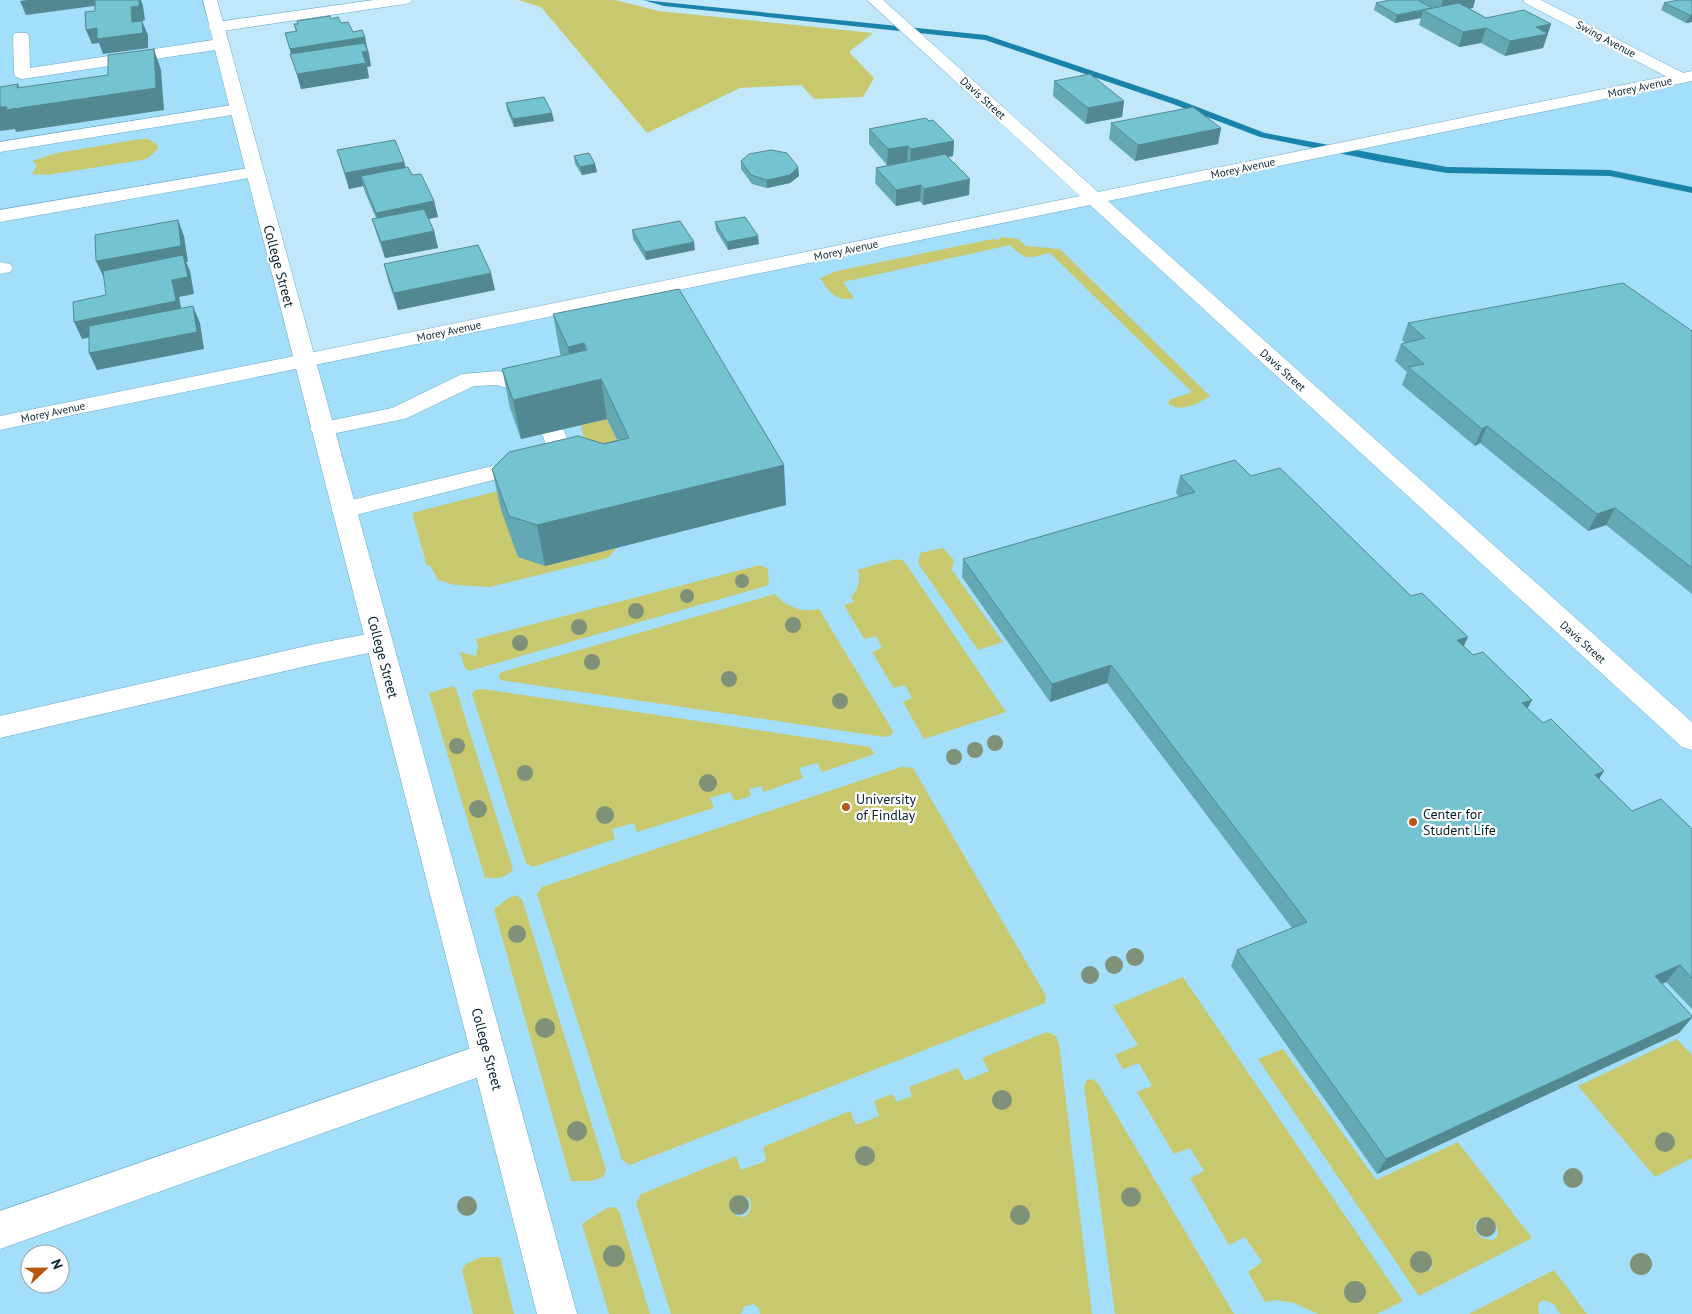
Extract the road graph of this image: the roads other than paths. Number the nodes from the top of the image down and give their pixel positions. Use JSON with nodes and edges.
{"nodes":[{"id":1,"x":210,"y":0,"type":"edge"},
{"id":2,"x":405,"y":0,"type":"edge"},
{"id":3,"x":874,"y":0,"type":"edge"},
{"id":4,"x":1530,"y":0,"type":"edge"},
{"id":5,"x":22,"y":36,"type":"dead end"},
{"id":6,"x":219,"y":36,"type":"junction"},
{"id":7,"x":1686,"y":77,"type":"edge"},
{"id":8,"x":238,"y":109,"type":"junction"},
{"id":9,"x":0,"y":148,"type":"edge"},
{"id":10,"x":254,"y":172,"type":"junction"},
{"id":11,"x":1095,"y":199,"type":"junction"},
{"id":12,"x":0,"y":216,"type":"edge"},
{"id":13,"x":304,"y":361,"type":"junction"},
{"id":14,"x":0,"y":423,"type":"edge"},
{"id":15,"x":322,"y":429,"type":"junction"},
{"id":16,"x":344,"y":510,"type":"junction"},
{"id":17,"x":378,"y":642,"type":"junction"},
{"id":18,"x":0,"y":727,"type":"edge"},
{"id":19,"x":1692,"y":739,"type":"edge"},
{"id":20,"x":490,"y":1058,"type":"junction"},
{"id":21,"x":0,"y":1230,"type":"edge"},
{"id":22,"x":557,"y":1314,"type":"edge"}],
"edges":[{"from":1,"to":6,"type":"street","name":"College Street"},
{"from":2,"to":6,"type":"street"},
{"from":3,"to":11,"type":"street","name":"Davis Street"},
{"from":4,"to":7,"type":"street","name":"Swing Avenue"},
{"from":5,"to":6,"type":"street"},
{"from":6,"to":8,"type":"street","name":"College Street"},
{"from":7,"to":11,"type":"street","name":"Morey Avenue"},
{"from":8,"to":9,"type":"street"},
{"from":8,"to":10,"type":"street","name":"College Street"},
{"from":10,"to":12,"type":"street"},
{"from":10,"to":13,"type":"street","name":"College Street"},
{"from":11,"to":13,"type":"street","name":"Morey Avenue"},
{"from":11,"to":19,"type":"street","name":"Davis Street"},
{"from":13,"to":14,"type":"street","name":"Morey Avenue"},
{"from":13,"to":15,"type":"street","name":"College Street"},
{"from":15,"to":16,"type":"street","name":"College Street"},
{"from":15,"to":16,"type":"street"},
{"from":16,"to":17,"type":"street","name":"College Street"},
{"from":17,"to":18,"type":"street"},
{"from":17,"to":20,"type":"street","name":"College Street"},
{"from":20,"to":21,"type":"street"},
{"from":20,"to":22,"type":"street","name":"College Street"}]}
